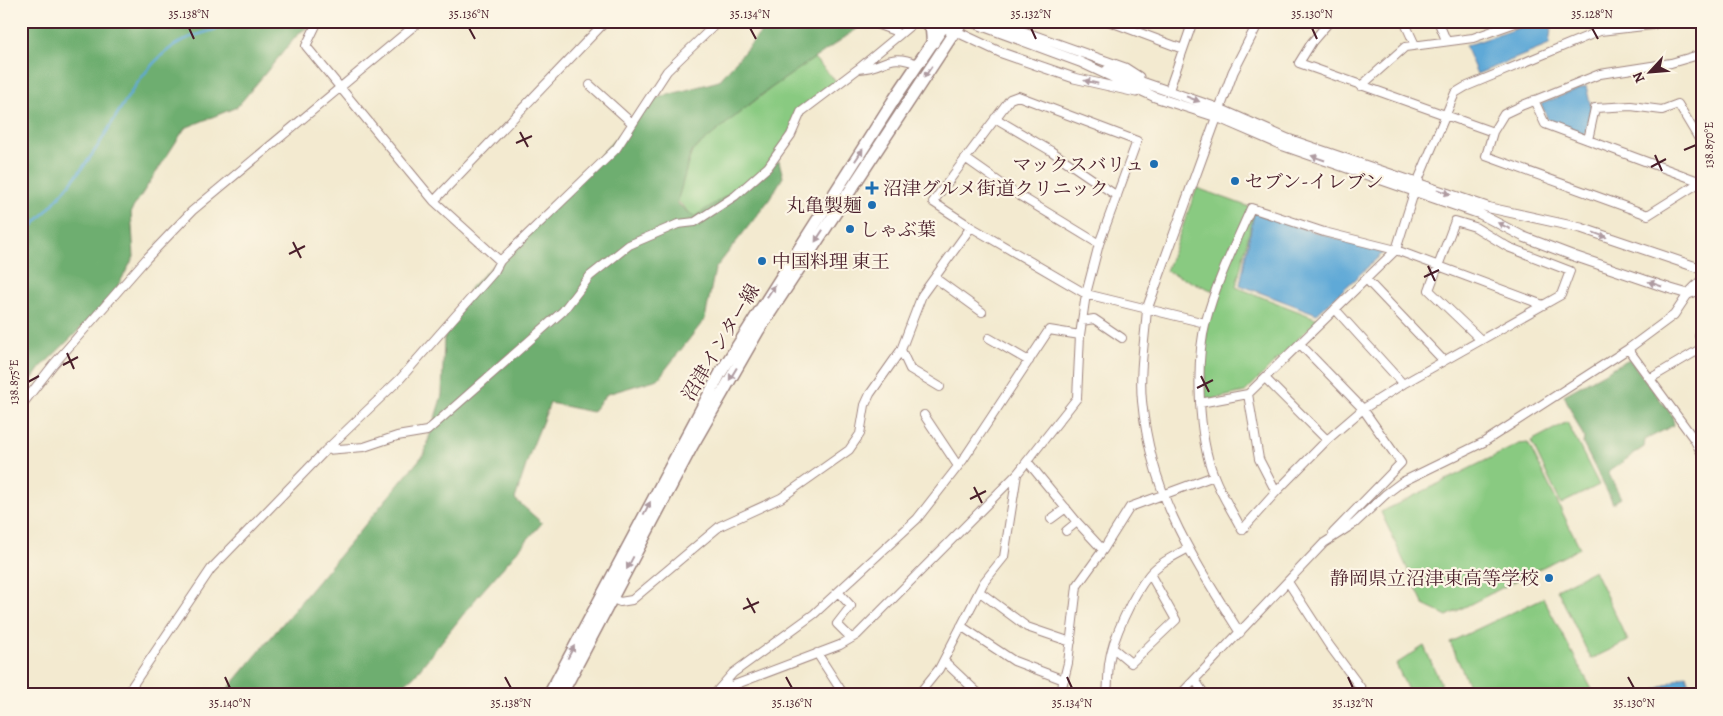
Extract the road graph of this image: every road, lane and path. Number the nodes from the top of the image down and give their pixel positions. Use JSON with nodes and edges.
{"nodes":[{"id":1,"x":318,"y":21,"type":"edge"},
{"id":2,"x":420,"y":21,"type":"edge"},
{"id":3,"x":606,"y":21,"type":"edge"},
{"id":4,"x":719,"y":21,"type":"edge"},
{"id":5,"x":868,"y":21,"type":"edge"},
{"id":6,"x":928,"y":21,"type":"edge"},
{"id":7,"x":969,"y":21,"type":"edge"},
{"id":8,"x":993,"y":21,"type":"edge"},
{"id":9,"x":1108,"y":21,"type":"edge"},
{"id":10,"x":1193,"y":21,"type":"edge"},
{"id":11,"x":1258,"y":21,"type":"edge"},
{"id":12,"x":1330,"y":21,"type":"edge"},
{"id":13,"x":1404,"y":21,"type":"edge"},
{"id":14,"x":1438,"y":21,"type":"edge"},
{"id":15,"x":1521,"y":21,"type":"edge"},
{"id":16,"x":1662,"y":21,"type":"edge"},
{"id":17,"x":948,"y":24,"type":"edge"},
{"id":18,"x":911,"y":25,"type":"dead end"},
{"id":19,"x":898,"y":36,"type":"junction"},
{"id":20,"x":1446,"y":40,"type":"junction"},
{"id":21,"x":933,"y":42,"type":"junction"},
{"id":22,"x":1415,"y":45,"type":"junction"},
{"id":23,"x":1183,"y":48,"type":"junction"},
{"id":24,"x":1702,"y":54,"type":"edge"},
{"id":25,"x":918,"y":64,"type":"junction"},
{"id":26,"x":858,"y":69,"type":"junction"},
{"id":27,"x":590,"y":85,"type":"dead end"},
{"id":28,"x":1361,"y":86,"type":"junction"},
{"id":29,"x":340,"y":89,"type":"junction"},
{"id":30,"x":1169,"y":90,"type":"junction"},
{"id":31,"x":1157,"y":93,"type":"junction"},
{"id":32,"x":1534,"y":100,"type":"junction"},
{"id":33,"x":1218,"y":113,"type":"junction"},
{"id":34,"x":1444,"y":115,"type":"junction"},
{"id":35,"x":995,"y":118,"type":"junction"},
{"id":36,"x":632,"y":123,"type":"junction"},
{"id":37,"x":1493,"y":132,"type":"junction"},
{"id":38,"x":1588,"y":140,"type":"junction"},
{"id":39,"x":1702,"y":144,"type":"edge"},
{"id":40,"x":965,"y":158,"type":"junction"},
{"id":41,"x":1701,"y":181,"type":"edge"},
{"id":42,"x":1417,"y":187,"type":"junction"},
{"id":43,"x":1117,"y":196,"type":"junction"},
{"id":44,"x":434,"y":201,"type":"junction"},
{"id":45,"x":971,"y":227,"type":"junction"},
{"id":46,"x":1099,"y":244,"type":"junction"},
{"id":47,"x":1396,"y":250,"type":"junction"},
{"id":48,"x":500,"y":261,"type":"junction"},
{"id":49,"x":1438,"y":267,"type":"junction"},
{"id":50,"x":1702,"y":269,"type":"edge"},
{"id":51,"x":935,"y":278,"type":"junction"},
{"id":52,"x":1366,"y":279,"type":"junction"},
{"id":53,"x":1702,"y":280,"type":"edge"},
{"id":54,"x":1702,"y":289,"type":"edge"},
{"id":55,"x":1086,"y":294,"type":"junction"},
{"id":56,"x":1688,"y":294,"type":"junction"},
{"id":57,"x":1543,"y":305,"type":"junction"},
{"id":58,"x":1147,"y":309,"type":"junction"},
{"id":59,"x":1335,"y":310,"type":"junction"},
{"id":60,"x":982,"y":312,"type":"dead end"},
{"id":61,"x":1082,"y":321,"type":"junction"},
{"id":62,"x":1205,"y":323,"type":"junction"},
{"id":63,"x":1080,"y":335,"type":"junction"},
{"id":64,"x":989,"y":338,"type":"dead end"},
{"id":65,"x":1122,"y":338,"type":"dead end"},
{"id":66,"x":1480,"y":340,"type":"junction"},
{"id":67,"x":1300,"y":344,"type":"junction"},
{"id":68,"x":1702,"y":348,"type":"edge"},
{"id":69,"x":1628,"y":349,"type":"junction"},
{"id":70,"x":901,"y":350,"type":"junction"},
{"id":71,"x":1029,"y":361,"type":"junction"},
{"id":72,"x":1444,"y":361,"type":"junction"},
{"id":73,"x":1265,"y":378,"type":"junction"},
{"id":74,"x":1651,"y":378,"type":"junction"},
{"id":75,"x":1403,"y":384,"type":"junction"},
{"id":76,"x":940,"y":387,"type":"dead end"},
{"id":77,"x":1248,"y":394,"type":"junction"},
{"id":78,"x":1200,"y":403,"type":"junction"},
{"id":79,"x":21,"y":406,"type":"edge"},
{"id":80,"x":1363,"y":409,"type":"junction"},
{"id":81,"x":924,"y":415,"type":"dead end"},
{"id":82,"x":1702,"y":435,"type":"edge"},
{"id":83,"x":1694,"y":439,"type":"junction"},
{"id":84,"x":1327,"y":440,"type":"junction"},
{"id":85,"x":326,"y":450,"type":"junction"},
{"id":86,"x":1702,"y":454,"type":"edge"},
{"id":87,"x":1027,"y":461,"type":"junction"},
{"id":88,"x":958,"y":466,"type":"junction"},
{"id":89,"x":1017,"y":474,"type":"junction"},
{"id":90,"x":1214,"y":476,"type":"junction"},
{"id":91,"x":1276,"y":492,"type":"junction"},
{"id":92,"x":1163,"y":495,"type":"junction"},
{"id":93,"x":1066,"y":508,"type":"junction"},
{"id":94,"x":1051,"y":519,"type":"dead end"},
{"id":95,"x":1077,"y":522,"type":"junction"},
{"id":96,"x":1066,"y":531,"type":"dead end"},
{"id":97,"x":1324,"y":543,"type":"junction"},
{"id":98,"x":1187,"y":548,"type":"junction"},
{"id":99,"x":1103,"y":550,"type":"junction"},
{"id":100,"x":1150,"y":574,"type":"junction"},
{"id":101,"x":1288,"y":582,"type":"junction"},
{"id":102,"x":838,"y":592,"type":"junction"},
{"id":103,"x":980,"y":592,"type":"junction"},
{"id":104,"x":607,"y":596,"type":"junction"},
{"id":105,"x":961,"y":626,"type":"junction"},
{"id":106,"x":1240,"y":634,"type":"junction"},
{"id":107,"x":851,"y":638,"type":"junction"},
{"id":108,"x":1071,"y":642,"type":"junction"},
{"id":109,"x":1113,"y":648,"type":"junction"},
{"id":110,"x":818,"y":653,"type":"junction"},
{"id":111,"x":944,"y":661,"type":"junction"},
{"id":112,"x":1064,"y":680,"type":"junction"},
{"id":113,"x":1195,"y":680,"type":"junction"},
{"id":114,"x":919,"y":694,"type":"edge"},
{"id":115,"x":126,"y":695,"type":"edge"},
{"id":116,"x":548,"y":695,"type":"edge"},
{"id":117,"x":561,"y":695,"type":"edge"},
{"id":118,"x":713,"y":695,"type":"edge"},
{"id":119,"x":844,"y":695,"type":"edge"},
{"id":120,"x":980,"y":695,"type":"edge"},
{"id":121,"x":1060,"y":695,"type":"edge"},
{"id":122,"x":1108,"y":695,"type":"edge"},
{"id":123,"x":1180,"y":695,"type":"edge"},
{"id":124,"x":1205,"y":695,"type":"edge"},
{"id":125,"x":1366,"y":695,"type":"edge"}],
"edges":[{"from":1,"to":29,"type":"street"},
{"from":2,"to":29,"type":"street"},
{"from":3,"to":44,"type":"street"},
{"from":4,"to":36,"type":"street"},
{"from":5,"to":19,"type":"street"},
{"from":6,"to":21,"type":"highway"},
{"from":7,"to":31,"type":"street"},
{"from":8,"to":31,"type":"street"},
{"from":9,"to":23,"type":"street"},
{"from":10,"to":23,"type":"street"},
{"from":11,"to":33,"type":"street"},
{"from":12,"to":28,"type":"street"},
{"from":13,"to":22,"type":"street"},
{"from":14,"to":20,"type":"street"},
{"from":15,"to":20,"type":"street"},
{"from":16,"to":34,"type":"street"},
{"from":17,"to":21,"type":"main road","name":"沼津インター線"},
{"from":31,"to":17,"type":"street","one_way":true},
{"from":17,"to":104,"type":"main road","name":"沼津インター線","one_way":true},
{"from":18,"to":19,"type":"street"},
{"from":19,"to":26,"type":"street"},
{"from":20,"to":22,"type":"street"},
{"from":21,"to":25,"type":"main road","name":"沼津インター線"},
{"from":22,"to":28,"type":"street"},
{"from":23,"to":30,"type":"street"},
{"from":24,"to":32,"type":"street"},
{"from":25,"to":26,"type":"street"},
{"from":104,"to":25,"type":"main road","name":"沼津インター線","one_way":true},
{"from":26,"to":85,"type":"street"},
{"from":27,"to":36,"type":"street"},
{"from":28,"to":34,"type":"street"},
{"from":29,"to":44,"type":"street"},
{"from":29,"to":79,"type":"street"},
{"from":30,"to":31,"type":"street"},
{"from":30,"to":33,"type":"street","one_way":true},
{"from":31,"to":33,"type":"street"},
{"from":32,"to":37,"type":"street"},
{"from":32,"to":38,"type":"street"},
{"from":33,"to":42,"type":"street"},
{"from":33,"to":58,"type":"street"},
{"from":34,"to":37,"type":"street"},
{"from":34,"to":42,"type":"street"},
{"from":35,"to":40,"type":"street"},
{"from":35,"to":43,"type":"street"},
{"from":35,"to":43,"type":"street"},
{"from":36,"to":48,"type":"street"},
{"from":37,"to":41,"type":"street"},
{"from":38,"to":39,"type":"street"},
{"from":38,"to":41,"type":"street"},
{"from":40,"to":45,"type":"street"},
{"from":40,"to":46,"type":"street"},
{"from":42,"to":47,"type":"street"},
{"from":42,"to":50,"type":"street","one_way":true},
{"from":56,"to":42,"type":"street","one_way":true},
{"from":43,"to":46,"type":"street"},
{"from":44,"to":48,"type":"street"},
{"from":45,"to":51,"type":"street"},
{"from":45,"to":55,"type":"street"},
{"from":46,"to":55,"type":"street"},
{"from":47,"to":49,"type":"street"},
{"from":47,"to":52,"type":"street"},
{"from":47,"to":62,"type":"street"},
{"from":48,"to":85,"type":"street"},
{"from":49,"to":57,"type":"street"},
{"from":49,"to":57,"type":"street"},
{"from":49,"to":66,"type":"street"},
{"from":51,"to":60,"type":"street"},
{"from":51,"to":70,"type":"street"},
{"from":52,"to":59,"type":"street"},
{"from":52,"to":72,"type":"street"},
{"from":53,"to":56,"type":"street"},
{"from":54,"to":56,"type":"street"},
{"from":55,"to":58,"type":"street"},
{"from":55,"to":61,"type":"street"},
{"from":56,"to":69,"type":"street"},
{"from":57,"to":66,"type":"street"},
{"from":58,"to":62,"type":"street"},
{"from":58,"to":92,"type":"street"},
{"from":59,"to":67,"type":"street"},
{"from":59,"to":75,"type":"street"},
{"from":61,"to":63,"type":"street"},
{"from":61,"to":65,"type":"street"},
{"from":62,"to":78,"type":"street"},
{"from":63,"to":71,"type":"street"},
{"from":63,"to":87,"type":"street"},
{"from":64,"to":71,"type":"street"},
{"from":66,"to":72,"type":"street"},
{"from":67,"to":73,"type":"street"},
{"from":67,"to":80,"type":"street"},
{"from":68,"to":74,"type":"street"},
{"from":69,"to":74,"type":"street"},
{"from":69,"to":97,"type":"street"},
{"from":70,"to":76,"type":"street"},
{"from":70,"to":104,"type":"street"},
{"from":71,"to":88,"type":"street"},
{"from":72,"to":75,"type":"street"},
{"from":73,"to":77,"type":"street"},
{"from":73,"to":84,"type":"street"},
{"from":74,"to":83,"type":"street"},
{"from":75,"to":80,"type":"street"},
{"from":77,"to":78,"type":"street"},
{"from":77,"to":91,"type":"street"},
{"from":78,"to":90,"type":"street"},
{"from":80,"to":84,"type":"street"},
{"from":80,"to":97,"type":"street"},
{"from":81,"to":88,"type":"street"},
{"from":82,"to":83,"type":"street"},
{"from":83,"to":86,"type":"street"},
{"from":84,"to":91,"type":"street"},
{"from":85,"to":115,"type":"street"},
{"from":87,"to":89,"type":"street"},
{"from":87,"to":93,"type":"street"},
{"from":88,"to":102,"type":"street"},
{"from":89,"to":103,"type":"street"},
{"from":89,"to":107,"type":"street"},
{"from":90,"to":91,"type":"street"},
{"from":90,"to":92,"type":"street"},
{"from":92,"to":98,"type":"street"},
{"from":92,"to":99,"type":"street"},
{"from":93,"to":94,"type":"street"},
{"from":93,"to":95,"type":"street"},
{"from":95,"to":96,"type":"street"},
{"from":95,"to":99,"type":"street"},
{"from":97,"to":101,"type":"street"},
{"from":98,"to":100,"type":"street"},
{"from":98,"to":106,"type":"street"},
{"from":99,"to":108,"type":"street"},
{"from":100,"to":109,"type":"street"},
{"from":100,"to":109,"type":"street"},
{"from":101,"to":106,"type":"street"},
{"from":101,"to":125,"type":"street"},
{"from":102,"to":107,"type":"street"},
{"from":102,"to":118,"type":"street"},
{"from":103,"to":105,"type":"street"},
{"from":103,"to":108,"type":"street"},
{"from":116,"to":104,"type":"main road","name":"沼津インター線","one_way":true},
{"from":104,"to":117,"type":"main road","name":"沼津インター線"},
{"from":105,"to":111,"type":"street"},
{"from":105,"to":112,"type":"street"},
{"from":106,"to":113,"type":"street"},
{"from":107,"to":110,"type":"street"},
{"from":108,"to":112,"type":"street"},
{"from":109,"to":122,"type":"street"},
{"from":110,"to":118,"type":"street"},
{"from":110,"to":119,"type":"street"},
{"from":111,"to":114,"type":"street"},
{"from":111,"to":120,"type":"street"},
{"from":112,"to":121,"type":"street"},
{"from":113,"to":123,"type":"street"},
{"from":113,"to":124,"type":"street"}]}
